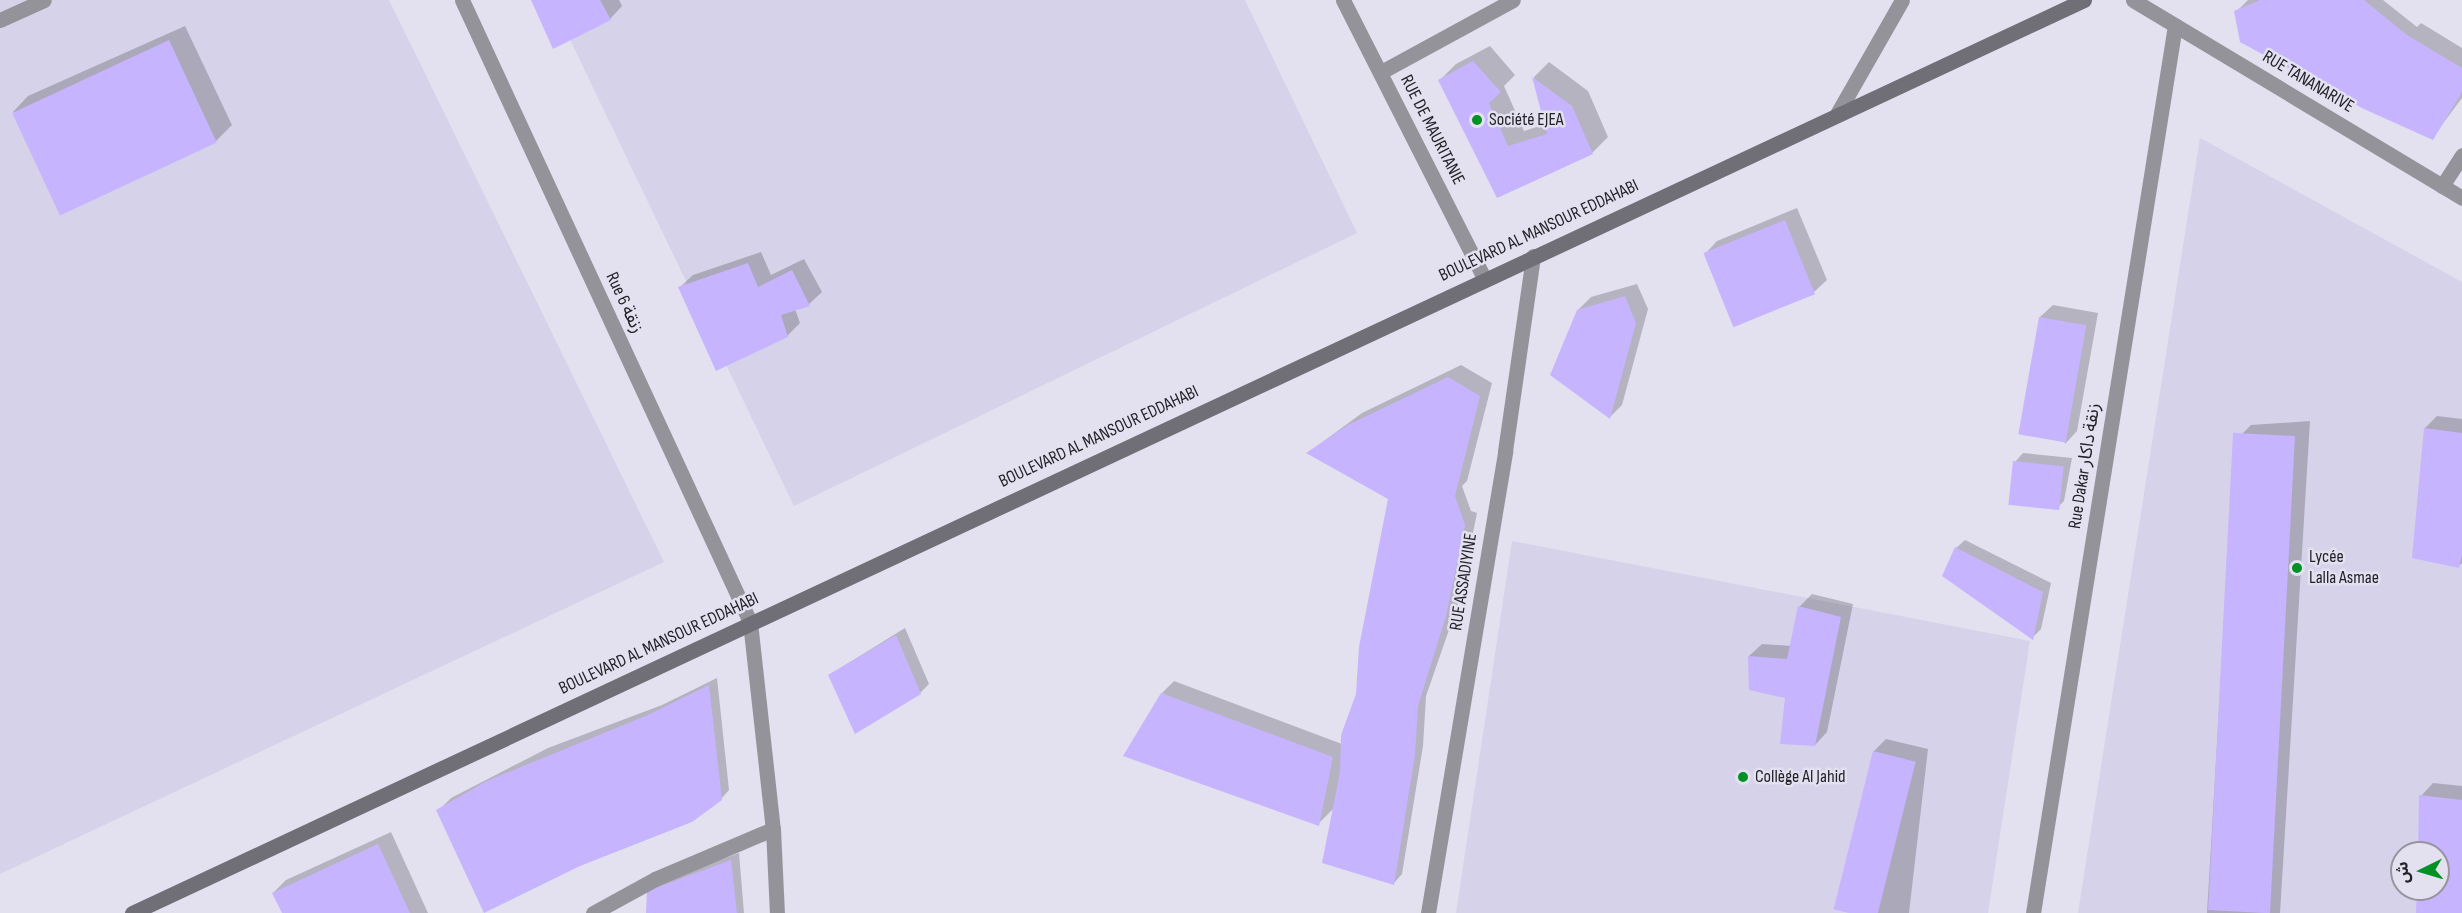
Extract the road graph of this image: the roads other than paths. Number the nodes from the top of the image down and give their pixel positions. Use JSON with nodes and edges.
{"nodes":[{"id":1,"x":44,"y":0,"type":"edge"},
{"id":2,"x":462,"y":0,"type":"edge"},
{"id":3,"x":1343,"y":0,"type":"edge"},
{"id":4,"x":1513,"y":0,"type":"edge"},
{"id":5,"x":1902,"y":0,"type":"edge"},
{"id":6,"x":2084,"y":0,"type":"edge"},
{"id":7,"x":2133,"y":0,"type":"edge"},
{"id":8,"x":0,"y":20,"type":"edge"},
{"id":9,"x":2175,"y":25,"type":"junction"},
{"id":10,"x":1381,"y":72,"type":"junction"},
{"id":11,"x":1837,"y":114,"type":"junction"},
{"id":12,"x":2462,"y":155,"type":"edge"},
{"id":13,"x":2442,"y":186,"type":"junction"},
{"id":14,"x":2462,"y":198,"type":"edge"},
{"id":15,"x":1533,"y":256,"type":"junction"},
{"id":16,"x":1484,"y":279,"type":"junction"},
{"id":17,"x":750,"y":622,"type":"junction"},
{"id":18,"x":773,"y":830,"type":"junction"},
{"id":19,"x":624,"y":896,"type":"junction"},
{"id":20,"x":132,"y":913,"type":"edge"},
{"id":21,"x":593,"y":913,"type":"edge"},
{"id":22,"x":625,"y":913,"type":"edge"},
{"id":23,"x":777,"y":913,"type":"edge"},
{"id":24,"x":1428,"y":913,"type":"edge"},
{"id":25,"x":2033,"y":913,"type":"edge"}],
"edges":[{"from":1,"to":8,"type":"street"},
{"from":2,"to":17,"type":"street","name":"Rue 6 زنقة"},
{"from":3,"to":10,"type":"street","name":"RUE DE MAURITANIE"},
{"from":4,"to":10,"type":"street"},
{"from":5,"to":11,"type":"street"},
{"from":6,"to":11,"type":"main road","name":"BOULEVARD AL MANSOUR EDDAHABI"},
{"from":7,"to":9,"type":"street","name":"RUE TANANARIVE"},
{"from":9,"to":13,"type":"street","name":"RUE TANANARIVE"},
{"from":9,"to":25,"type":"street","name":"Rue Dakar زنقة داكار"},
{"from":10,"to":16,"type":"street","name":"RUE DE MAURITANIE"},
{"from":11,"to":15,"type":"main road","name":"BOULEVARD AL MANSOUR EDDAHABI"},
{"from":12,"to":13,"type":"street"},
{"from":13,"to":14,"type":"street","name":"RUE TANANARIVE"},
{"from":15,"to":16,"type":"main road","name":"BOULEVARD AL MANSOUR EDDAHABI"},
{"from":15,"to":24,"type":"street","name":"RUE ASSADIYINE"},
{"from":16,"to":17,"type":"main road","name":"BOULEVARD AL MANSOUR EDDAHABI"},
{"from":17,"to":18,"type":"street","name":"Rue 6 زنقة"},
{"from":17,"to":20,"type":"main road","name":"BOULEVARD AL MANSOUR EDDAHABI"},
{"from":18,"to":19,"type":"street"},
{"from":18,"to":23,"type":"street","name":"Rue 6 زنقة"},
{"from":19,"to":21,"type":"street"},
{"from":19,"to":22,"type":"street"}]}
